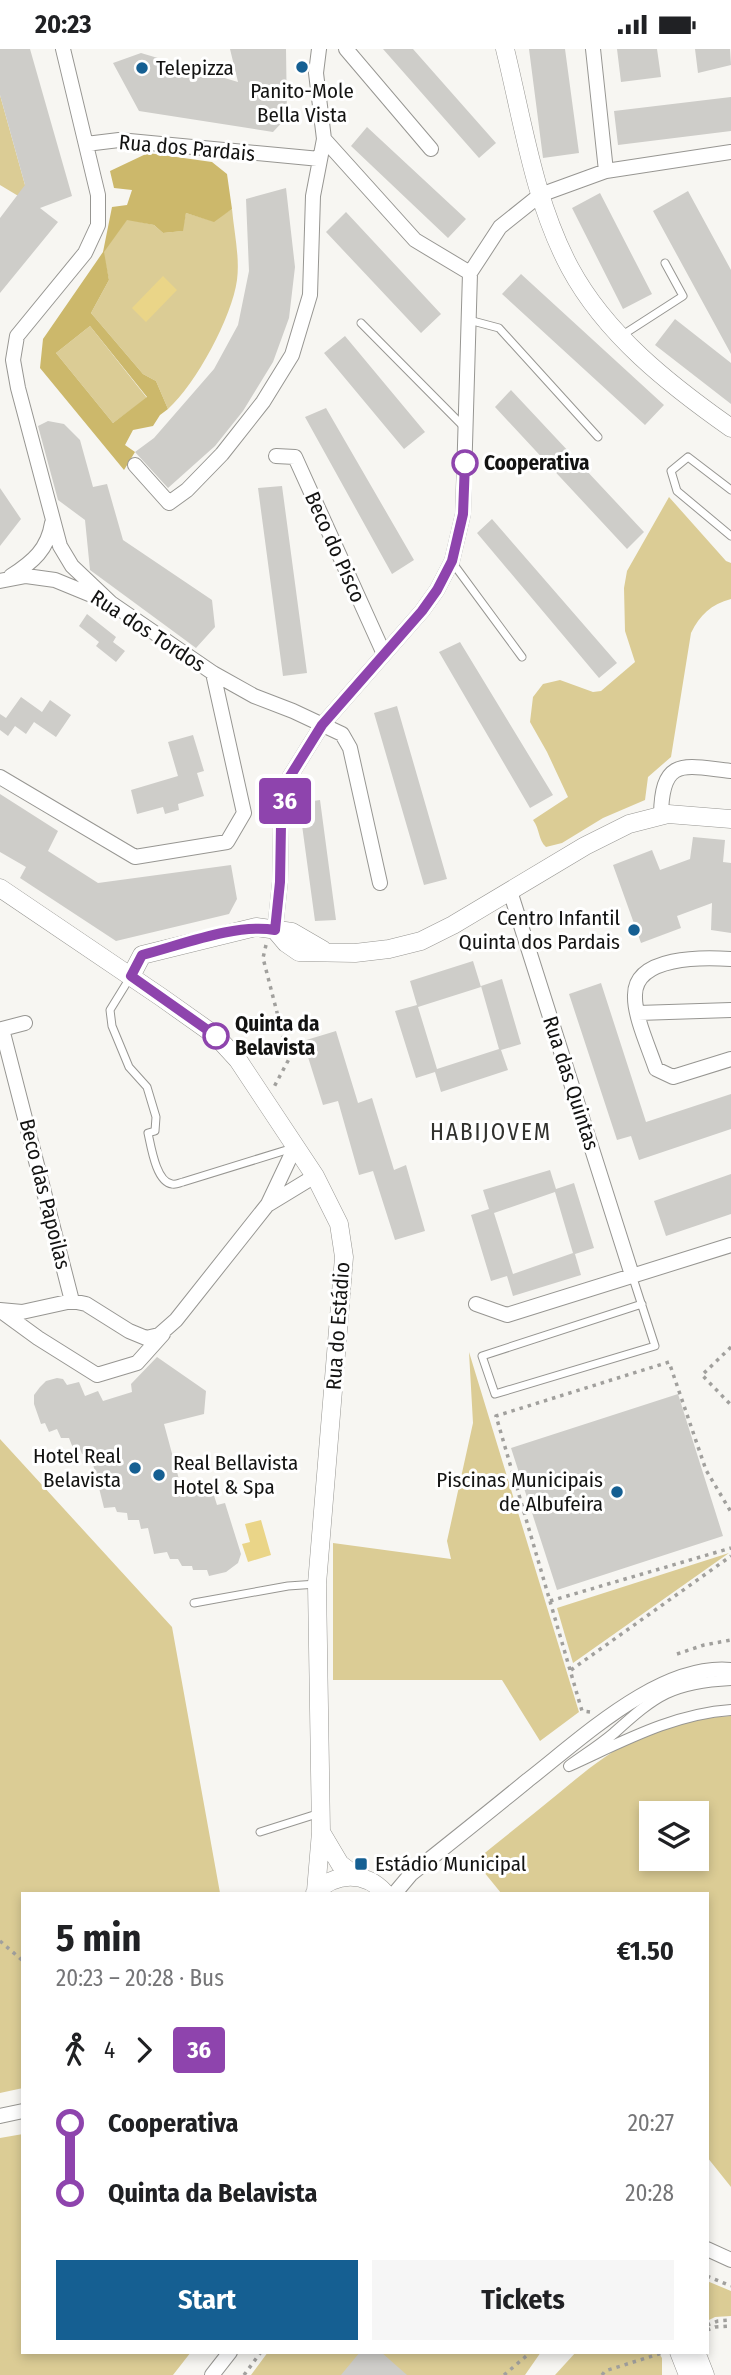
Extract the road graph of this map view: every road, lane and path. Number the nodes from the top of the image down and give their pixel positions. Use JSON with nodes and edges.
{"nodes":[{"id":1,"x":63,"y":49,"type":"edge"},
{"id":2,"x":319,"y":49,"type":"edge"},
{"id":3,"x":346,"y":49,"type":"edge"},
{"id":4,"x":505,"y":49,"type":"edge"},
{"id":5,"x":593,"y":49,"type":"edge"},
{"id":6,"x":324,"y":139,"type":"junction"},
{"id":7,"x":86,"y":144,"type":"junction"},
{"id":8,"x":431,"y":149,"type":"dead end"},
{"id":9,"x":731,"y":152,"type":"edge"},
{"id":10,"x":320,"y":159,"type":"junction"},
{"id":11,"x":606,"y":171,"type":"junction"},
{"id":12,"x":540,"y":195,"type":"junction"},
{"id":13,"x":665,"y":263,"type":"dead end"},
{"id":14,"x":470,"y":273,"type":"junction"},
{"id":15,"x":469,"y":320,"type":"junction"},
{"id":16,"x":361,"y":323,"type":"dead end"},
{"id":17,"x":621,"y":336,"type":"junction"},
{"id":18,"x":731,"y":428,"type":"edge"},
{"id":19,"x":465,"y":429,"type":"junction"},
{"id":20,"x":598,"y":437,"type":"dead end"},
{"id":21,"x":276,"y":456,"type":"dead end"},
{"id":22,"x":135,"y":465,"type":"dead end"},
{"id":23,"x":731,"y":490,"type":"edge"},
{"id":24,"x":52,"y":521,"type":"junction"},
{"id":25,"x":731,"y":536,"type":"edge"},
{"id":26,"x":452,"y":561,"type":"junction"},
{"id":27,"x":1,"y":581,"type":"edge"},
{"id":28,"x":111,"y":603,"type":"junction"},
{"id":29,"x":384,"y":654,"type":"junction"},
{"id":30,"x":522,"y":657,"type":"dead end"},
{"id":31,"x":213,"y":673,"type":"junction"},
{"id":32,"x":322,"y":725,"type":"junction"},
{"id":33,"x":731,"y":771,"type":"edge"},
{"id":34,"x":0,"y":776,"type":"edge"},
{"id":35,"x":661,"y":815,"type":"junction"},
{"id":36,"x":731,"y":819,"type":"edge"},
{"id":37,"x":380,"y":883,"type":"dead end"},
{"id":38,"x":0,"y":888,"type":"edge"},
{"id":39,"x":510,"y":891,"type":"junction"},
{"id":40,"x":272,"y":930,"type":"junction"},
{"id":41,"x":731,"y":959,"type":"edge"},
{"id":42,"x":131,"y":976,"type":"junction"},
{"id":43,"x":731,"y":1010,"type":"edge"},
{"id":44,"x":638,"y":1013,"type":"junction"},
{"id":45,"x":25,"y":1023,"type":"dead end"},
{"id":46,"x":731,"y":1059,"type":"edge"},
{"id":47,"x":265,"y":1100,"type":"junction"},
{"id":48,"x":295,"y":1147,"type":"junction"},
{"id":49,"x":315,"y":1176,"type":"junction"},
{"id":50,"x":268,"y":1204,"type":"junction"},
{"id":51,"x":731,"y":1245,"type":"edge"},
{"id":52,"x":632,"y":1275,"type":"junction"},
{"id":53,"x":72,"y":1301,"type":"junction"},
{"id":54,"x":476,"y":1304,"type":"dead end"},
{"id":55,"x":642,"y":1304,"type":"junction"},
{"id":56,"x":0,"y":1310,"type":"edge"},
{"id":57,"x":176,"y":1320,"type":"junction"},
{"id":58,"x":731,"y":1347,"type":"edge"},
{"id":59,"x":731,"y":1405,"type":"edge"},
{"id":60,"x":731,"y":1512,"type":"edge"},
{"id":61,"x":731,"y":1549,"type":"edge"},
{"id":62,"x":731,"y":1556,"type":"edge"},
{"id":63,"x":317,"y":1584,"type":"junction"},
{"id":64,"x":550,"y":1601,"type":"junction"},
{"id":65,"x":194,"y":1603,"type":"dead end"},
{"id":66,"x":731,"y":1640,"type":"edge"},
{"id":67,"x":677,"y":1654,"type":"dead end"},
{"id":68,"x":571,"y":1670,"type":"junction"},
{"id":69,"x":731,"y":1670,"type":"edge"},
{"id":70,"x":731,"y":1680,"type":"edge"},
{"id":71,"x":731,"y":1710,"type":"edge"},
{"id":72,"x":599,"y":1714,"type":"dead end"},
{"id":73,"x":320,"y":1812,"type":"junction"},
{"id":74,"x":260,"y":1832,"type":"dead end"},
{"id":75,"x":321,"y":1832,"type":"junction"},
{"id":76,"x":356,"y":1876,"type":"junction"},
{"id":77,"x":316,"y":1892,"type":"edge"},
{"id":78,"x":384,"y":1892,"type":"edge"},
{"id":79,"x":396,"y":1892,"type":"edge"},
{"id":80,"x":0,"y":1941,"type":"edge"},
{"id":81,"x":21,"y":1959,"type":"edge"},
{"id":82,"x":21,"y":2111,"type":"edge"},
{"id":83,"x":0,"y":2116,"type":"edge"},
{"id":84,"x":709,"y":2250,"type":"edge"},
{"id":85,"x":731,"y":2260,"type":"edge"},
{"id":86,"x":709,"y":2277,"type":"edge"},
{"id":87,"x":731,"y":2286,"type":"edge"},
{"id":88,"x":731,"y":2322,"type":"edge"},
{"id":89,"x":709,"y":2328,"type":"edge"},
{"id":90,"x":228,"y":2354,"type":"edge"},
{"id":91,"x":260,"y":2354,"type":"edge"},
{"id":92,"x":529,"y":2354,"type":"edge"},
{"id":93,"x":658,"y":2354,"type":"edge"},
{"id":94,"x":680,"y":2354,"type":"edge"},
{"id":95,"x":697,"y":2354,"type":"edge"},
{"id":96,"x":212,"y":2375,"type":"edge"},
{"id":97,"x":244,"y":2375,"type":"edge"},
{"id":98,"x":504,"y":2375,"type":"edge"},
{"id":99,"x":602,"y":2375,"type":"edge"},
{"id":100,"x":688,"y":2375,"type":"edge"},
{"id":101,"x":705,"y":2375,"type":"edge"}],
"edges":[{"from":1,"to":7,"type":"street"},
{"from":2,"to":6,"type":"street"},
{"from":3,"to":8,"type":"street"},
{"from":4,"to":12,"type":"street"},
{"from":5,"to":11,"type":"street"},
{"from":6,"to":10,"type":"street"},
{"from":6,"to":14,"type":"street"},
{"from":7,"to":10,"type":"street","name":"Rua dos Pardais"},
{"from":7,"to":24,"type":"street","name":"Rua dos Pardais"},
{"from":9,"to":11,"type":"street"},
{"from":10,"to":22,"type":"street"},
{"from":11,"to":12,"type":"street"},
{"from":12,"to":14,"type":"street"},
{"from":12,"to":17,"type":"street"},
{"from":13,"to":17,"type":"lane"},
{"from":14,"to":15,"type":"street"},
{"from":15,"to":19,"type":"street"},
{"from":15,"to":20,"type":"lane"},
{"from":16,"to":19,"type":"lane"},
{"from":17,"to":18,"type":"street"},
{"from":19,"to":26,"type":"street"},
{"from":21,"to":29,"type":"street","name":"Beco do Pisco"},
{"from":23,"to":25,"type":"lane"},
{"from":24,"to":27,"type":"street"},
{"from":24,"to":28,"type":"street","name":"Rua dos Pardais"},
{"from":26,"to":29,"type":"street"},
{"from":26,"to":30,"type":"lane"},
{"from":27,"to":28,"type":"street","name":"Rua dos Tordos"},
{"from":28,"to":31,"type":"street","name":"Rua dos Tordos"},
{"from":29,"to":32,"type":"street"},
{"from":31,"to":32,"type":"street","name":"Rua dos Tordos"},
{"from":31,"to":34,"type":"street","name":"Rua dos Tordos"},
{"from":32,"to":37,"type":"street","name":"Rua dos Tordos"},
{"from":32,"to":40,"type":"street"},
{"from":33,"to":35,"type":"street"},
{"from":35,"to":36,"type":"street"},
{"from":35,"to":39,"type":"street"},
{"from":38,"to":42,"type":"street","name":"Rua do Estádio"},
{"from":39,"to":40,"type":"street"},
{"from":39,"to":52,"type":"street","name":"Rua das Quintas"},
{"from":40,"to":42,"type":"street"},
{"from":40,"to":47,"type":"path"},
{"from":41,"to":44,"type":"street"},
{"from":42,"to":47,"type":"street","name":"Rua do Estádio"},
{"from":42,"to":48,"type":"lane"},
{"from":43,"to":44,"type":"street"},
{"from":44,"to":46,"type":"street"},
{"from":45,"to":53,"type":"street","name":"Beco das Papoilas"},
{"from":47,"to":48,"type":"street","name":"Rua do Estádio"},
{"from":48,"to":49,"type":"street","name":"Rua do Estádio"},
{"from":48,"to":50,"type":"street"},
{"from":49,"to":50,"type":"street"},
{"from":49,"to":63,"type":"street","name":"Rua do Estádio"},
{"from":50,"to":57,"type":"street"},
{"from":51,"to":52,"type":"street"},
{"from":52,"to":54,"type":"street"},
{"from":52,"to":55,"type":"lane"},
{"from":53,"to":56,"type":"street"},
{"from":53,"to":57,"type":"street"},
{"from":55,"to":55,"type":"lane"},
{"from":56,"to":57,"type":"street"},
{"from":58,"to":59,"type":"path"},
{"from":60,"to":64,"type":"path"},
{"from":61,"to":64,"type":"path"},
{"from":62,"to":68,"type":"path"},
{"from":63,"to":65,"type":"lane"},
{"from":63,"to":73,"type":"street","name":"Rua do Estádio"},
{"from":64,"to":68,"type":"path"},
{"from":66,"to":67,"type":"path"},
{"from":68,"to":72,"type":"path"},
{"from":69,"to":79,"type":"street"},
{"from":70,"to":71,"type":"street"},
{"from":73,"to":74,"type":"lane"},
{"from":73,"to":75,"type":"street","name":"Rua do Estádio"},
{"from":75,"to":76,"type":"street","name":"Rua do Estádio"},
{"from":75,"to":77,"type":"street","name":"Rua do Estádio"},
{"from":76,"to":77,"type":"street","name":"Rua do Estádio"},
{"from":76,"to":78,"type":"street","name":"Rua do Estádio"},
{"from":80,"to":81,"type":"path"},
{"from":82,"to":83,"type":"street"},
{"from":84,"to":85,"type":"street"},
{"from":86,"to":87,"type":"path"},
{"from":88,"to":89,"type":"path"},
{"from":90,"to":96,"type":"street"},
{"from":91,"to":97,"type":"path"},
{"from":92,"to":98,"type":"path"},
{"from":93,"to":99,"type":"path"},
{"from":94,"to":100,"type":"street"},
{"from":95,"to":101,"type":"street"}]}
